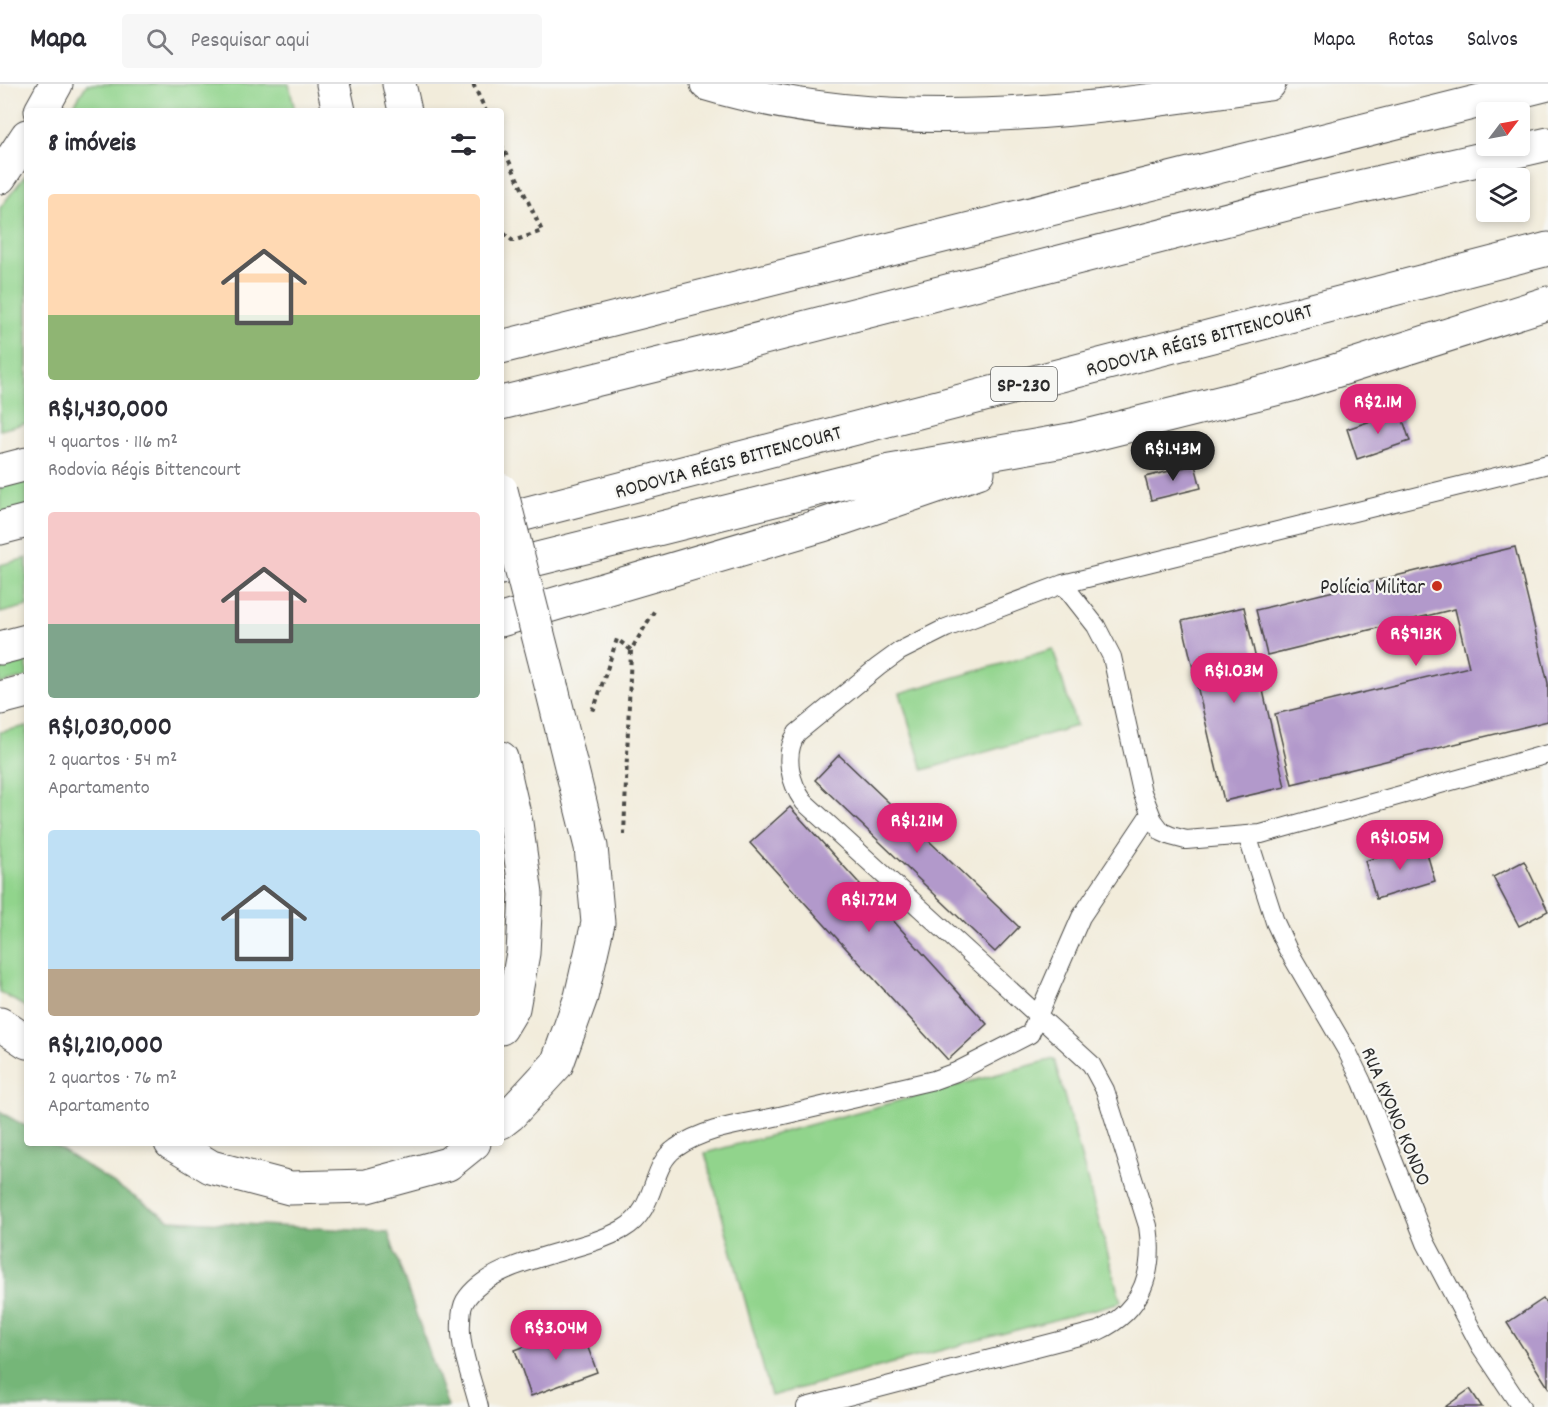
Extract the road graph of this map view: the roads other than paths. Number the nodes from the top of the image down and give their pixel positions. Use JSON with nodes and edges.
{"nodes":[{"id":1,"x":56,"y":84,"type":"edge"},
{"id":2,"x":333,"y":84,"type":"edge"},
{"id":3,"x":399,"y":84,"type":"edge"},
{"id":4,"x":706,"y":84,"type":"edge"},
{"id":5,"x":1269,"y":84,"type":"edge"},
{"id":6,"x":1548,"y":84,"type":"edge"},
{"id":7,"x":43,"y":108,"type":"edge"},
{"id":8,"x":338,"y":108,"type":"edge"},
{"id":9,"x":404,"y":108,"type":"edge"},
{"id":10,"x":24,"y":140,"type":"edge"},
{"id":11,"x":1548,"y":144,"type":"edge"},
{"id":12,"x":0,"y":177,"type":"edge"},
{"id":13,"x":1548,"y":249,"type":"edge"},
{"id":14,"x":1548,"y":303,"type":"edge"},
{"id":15,"x":504,"y":346,"type":"edge"},
{"id":16,"x":504,"y":402,"type":"edge"},
{"id":17,"x":1075,"y":439,"type":"junction"},
{"id":18,"x":1548,"y":464,"type":"edge"},
{"id":19,"x":24,"y":465,"type":"edge"},
{"id":20,"x":0,"y":471,"type":"edge"},
{"id":21,"x":504,"y":502,"type":"edge"},
{"id":22,"x":504,"y":519,"type":"edge"},
{"id":23,"x":24,"y":522,"type":"edge"},
{"id":24,"x":0,"y":528,"type":"edge"},
{"id":25,"x":504,"y":567,"type":"edge"},
{"id":26,"x":1063,"y":584,"type":"junction"},
{"id":27,"x":504,"y":619,"type":"edge"},
{"id":28,"x":24,"y":642,"type":"edge"},
{"id":29,"x":0,"y":648,"type":"edge"},
{"id":30,"x":24,"y":692,"type":"edge"},
{"id":31,"x":0,"y":698,"type":"edge"},
{"id":32,"x":1548,"y":754,"type":"edge"},
{"id":33,"x":504,"y":771,"type":"edge"},
{"id":34,"x":1150,"y":814,"type":"junction"},
{"id":35,"x":1247,"y":836,"type":"junction"},
{"id":36,"x":1038,"y":1016,"type":"junction"},
{"id":37,"x":504,"y":1023,"type":"edge"},
{"id":38,"x":0,"y":1024,"type":"edge"},
{"id":39,"x":24,"y":1040,"type":"edge"},
{"id":40,"x":504,"y":1120,"type":"edge"},
{"id":41,"x":176,"y":1146,"type":"edge"},
{"id":42,"x":470,"y":1146,"type":"edge"},
{"id":43,"x":479,"y":1407,"type":"edge"},
{"id":44,"x":806,"y":1407,"type":"edge"},
{"id":45,"x":1521,"y":1407,"type":"edge"}],
"edges":[{"from":1,"to":7,"type":"main road"},
{"from":2,"to":8,"type":"main road"},
{"from":3,"to":9,"type":"main road"},
{"from":4,"to":5,"type":"main road"},
{"from":6,"to":15,"type":"main road"},
{"from":10,"to":12,"type":"main road"},
{"from":11,"to":16,"type":"main road"},
{"from":13,"to":22,"type":"main road","name":"RODOVIA RÉGIS BITTENCOURT","number":"SP-230"},
{"from":14,"to":17,"type":"main road"},
{"from":17,"to":25,"type":"main road"},
{"from":17,"to":27,"type":"main road"},
{"from":18,"to":26,"type":"lane"},
{"from":19,"to":20,"type":"main road"},
{"from":21,"to":40,"type":"main road","bridge":true},
{"from":23,"to":24,"type":"main road"},
{"from":26,"to":34,"type":"lane"},
{"from":26,"to":36,"type":"lane"},
{"from":28,"to":29,"type":"main road"},
{"from":30,"to":31,"type":"main road"},
{"from":32,"to":35,"type":"lane"},
{"from":33,"to":37,"type":"main road"},
{"from":34,"to":35,"type":"lane"},
{"from":34,"to":36,"type":"lane"},
{"from":35,"to":45,"type":"lane","name":"RUA KYONO KONDO"},
{"from":36,"to":43,"type":"lane"},
{"from":36,"to":44,"type":"lane"},
{"from":38,"to":39,"type":"main road"},
{"from":41,"to":42,"type":"main road"}]}
